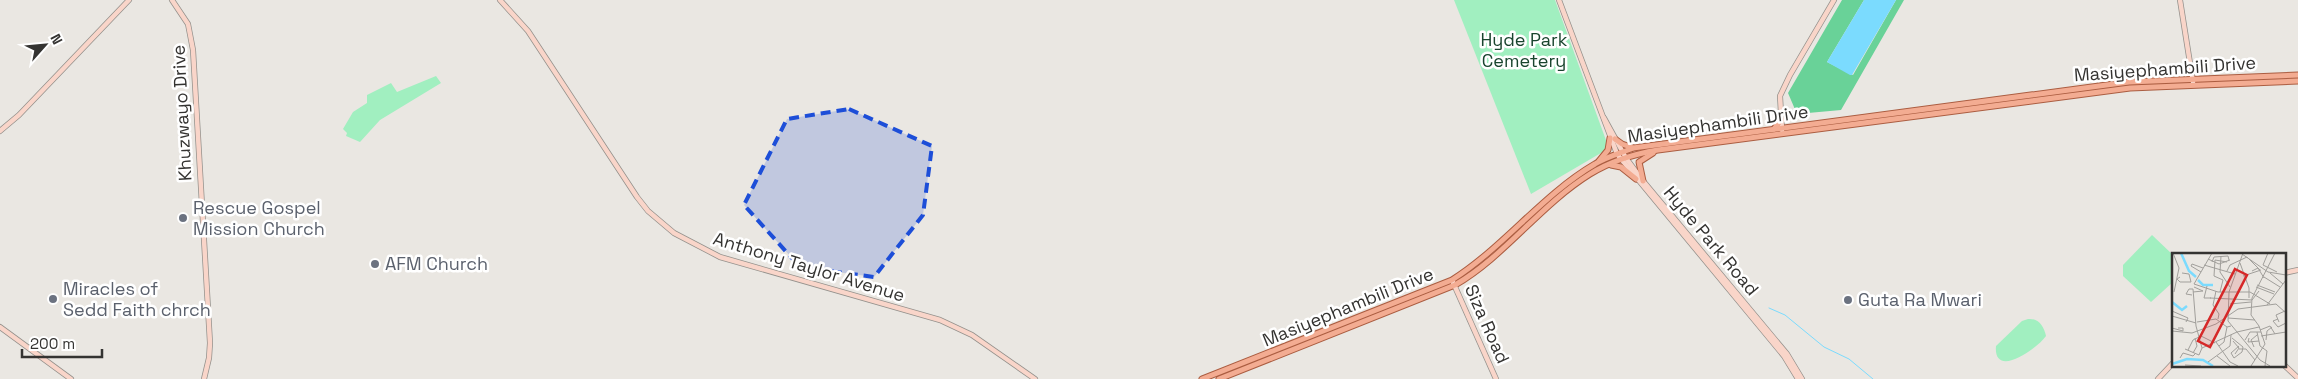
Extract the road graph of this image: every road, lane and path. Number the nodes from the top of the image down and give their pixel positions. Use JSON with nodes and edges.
{"nodes":[{"id":1,"x":129,"y":0,"type":"edge"},
{"id":2,"x":172,"y":0,"type":"edge"},
{"id":3,"x":500,"y":0,"type":"edge"},
{"id":4,"x":1559,"y":0,"type":"edge"},
{"id":5,"x":1834,"y":0,"type":"edge"},
{"id":6,"x":2180,"y":0,"type":"edge"},
{"id":7,"x":2298,"y":75,"type":"edge"},
{"id":8,"x":2193,"y":78,"type":"junction"},
{"id":9,"x":2298,"y":81,"type":"edge"},
{"id":10,"x":2193,"y":86,"type":"junction"},
{"id":11,"x":1781,"y":120,"type":"junction"},
{"id":12,"x":0,"y":130,"type":"edge"},
{"id":13,"x":1774,"y":130,"type":"junction"},
{"id":14,"x":1782,"y":131,"type":"junction"},
{"id":15,"x":1612,"y":138,"type":"junction"},
{"id":16,"x":1633,"y":148,"type":"junction"},
{"id":17,"x":1658,"y":150,"type":"junction"},
{"id":18,"x":1622,"y":156,"type":"junction"},
{"id":19,"x":1597,"y":163,"type":"junction"},
{"id":20,"x":1608,"y":165,"type":"junction"},
{"id":21,"x":1636,"y":178,"type":"junction"},
{"id":22,"x":1643,"y":181,"type":"junction"},
{"id":23,"x":1454,"y":282,"type":"junction"},
{"id":24,"x":0,"y":327,"type":"edge"},
{"id":25,"x":2172,"y":363,"type":"edge"},
{"id":26,"x":2285,"y":366,"type":"edge"},
{"id":27,"x":2298,"y":378,"type":"edge"},
{"id":28,"x":71,"y":379,"type":"edge"},
{"id":29,"x":204,"y":379,"type":"edge"},
{"id":30,"x":1035,"y":379,"type":"edge"},
{"id":31,"x":1202,"y":379,"type":"edge"},
{"id":32,"x":1219,"y":379,"type":"edge"},
{"id":33,"x":1496,"y":379,"type":"edge"},
{"id":34,"x":1798,"y":379,"type":"edge"},
{"id":35,"x":1802,"y":379,"type":"edge"},
{"id":36,"x":2158,"y":379,"type":"edge"}],
"edges":[{"from":1,"to":12,"type":"street"},
{"from":2,"to":29,"type":"street","name":"Khuzwayo Drive"},
{"from":3,"to":30,"type":"street","name":"Anthony Taylor Avenue"},
{"from":4,"to":15,"type":"street","name":"Hyde Park Road"},
{"from":5,"to":11,"type":"street"},
{"from":6,"to":8,"type":"street"},
{"from":7,"to":8,"type":"main road","name":"Masiyephambili Drive"},
{"from":8,"to":10,"type":"street"},
{"from":8,"to":14,"type":"main road","name":"Masiyephambili Drive"},
{"from":9,"to":10,"type":"main road","name":"Masiyephambili Drive"},
{"from":10,"to":14,"type":"main road","name":"Masiyephambili Drive"},
{"from":11,"to":13,"type":"main road"},
{"from":11,"to":14,"type":"street"},
{"from":13,"to":14,"type":"main road","name":"Masiyephambili Drive"},
{"from":13,"to":16,"type":"main road","name":"Masiyephambili Drive"},
{"from":14,"to":17,"type":"main road","name":"Masiyephambili Drive"},
{"from":15,"to":16,"type":"main road"},
{"from":15,"to":18,"type":"street","name":"Hyde Park Road"},
{"from":15,"to":19,"type":"main road"},
{"from":16,"to":18,"type":"main road","name":"Masiyephambili Drive"},
{"from":17,"to":18,"type":"main road","name":"Masiyephambili Drive"},
{"from":17,"to":22,"type":"main road"},
{"from":18,"to":19,"type":"main road","name":"Masiyephambili Drive"},
{"from":18,"to":20,"type":"main road","name":"Masiyephambili Drive"},
{"from":18,"to":21,"type":"street","name":"Hyde Park Road"},
{"from":18,"to":22,"type":"street","name":"Hyde Park Road"},
{"from":19,"to":23,"type":"main road","name":"Masiyephambili Drive"},
{"from":20,"to":21,"type":"main road"},
{"from":20,"to":23,"type":"main road","name":"Masiyephambili Drive"},
{"from":21,"to":34,"type":"street","name":"Hyde Park Road"},
{"from":22,"to":35,"type":"street","name":"Hyde Park Road"},
{"from":23,"to":31,"type":"main road","name":"Masiyephambili Drive"},
{"from":23,"to":32,"type":"main road","name":"Masiyephambili Drive"},
{"from":23,"to":33,"type":"street","name":"Siza Road"},
{"from":24,"to":28,"type":"street"},
{"from":25,"to":36,"type":"street"},
{"from":26,"to":27,"type":"street"}]}
